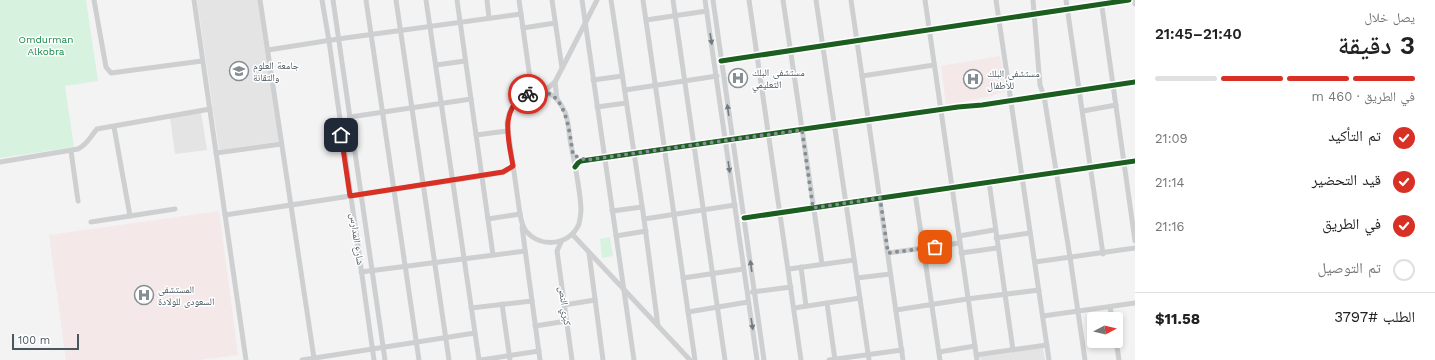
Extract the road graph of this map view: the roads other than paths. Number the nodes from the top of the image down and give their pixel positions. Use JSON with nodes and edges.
{"nodes":[{"id":1,"x":94,"y":0,"type":"edge"},
{"id":2,"x":194,"y":0,"type":"edge"},
{"id":3,"x":260,"y":0,"type":"edge"},
{"id":4,"x":322,"y":0,"type":"edge"},
{"id":5,"x":333,"y":0,"type":"edge"},
{"id":6,"x":366,"y":0,"type":"edge"},
{"id":7,"x":396,"y":0,"type":"edge"},
{"id":8,"x":426,"y":0,"type":"edge"},
{"id":9,"x":457,"y":0,"type":"edge"},
{"id":10,"x":486,"y":0,"type":"edge"},
{"id":11,"x":519,"y":0,"type":"edge"},
{"id":12,"x":552,"y":0,"type":"edge"},
{"id":13,"x":582,"y":0,"type":"edge"},
{"id":14,"x":597,"y":0,"type":"edge"},
{"id":15,"x":611,"y":0,"type":"edge"},
{"id":16,"x":643,"y":0,"type":"edge"},
{"id":17,"x":673,"y":0,"type":"edge"},
{"id":18,"x":705,"y":0,"type":"edge"},
{"id":19,"x":712,"y":0,"type":"edge"},
{"id":20,"x":749,"y":0,"type":"edge"},
{"id":21,"x":783,"y":0,"type":"edge"},
{"id":22,"x":816,"y":0,"type":"edge"},
{"id":23,"x":851,"y":0,"type":"edge"},
{"id":24,"x":925,"y":0,"type":"edge"},
{"id":25,"x":996,"y":0,"type":"edge"},
{"id":26,"x":1033,"y":0,"type":"edge"},
{"id":27,"x":1066,"y":0,"type":"edge"},
{"id":28,"x":1129,"y":0,"type":"edge"},
{"id":29,"x":1134,"y":0,"type":"edge"},
{"id":30,"x":1101,"y":2,"type":"edge"},
{"id":31,"x":1135,"y":4,"type":"edge"},
{"id":32,"x":1068,"y":9,"type":"junction"},
{"id":33,"x":707,"y":11,"type":"junction"},
{"id":34,"x":521,"y":14,"type":"junction"},
{"id":35,"x":1035,"y":14,"type":"junction"},
{"id":36,"x":676,"y":16,"type":"junction"},
{"id":37,"x":489,"y":18,"type":"junction"},
{"id":38,"x":646,"y":20,"type":"junction"},
{"id":39,"x":999,"y":20,"type":"junction"},
{"id":40,"x":460,"y":22,"type":"junction"},
{"id":41,"x":555,"y":23,"type":"junction"},
{"id":42,"x":585,"y":24,"type":"junction"},
{"id":43,"x":430,"y":27,"type":"junction"},
{"id":44,"x":523,"y":28,"type":"junction"},
{"id":45,"x":929,"y":30,"type":"junction"},
{"id":46,"x":400,"y":31,"type":"junction"},
{"id":47,"x":371,"y":35,"type":"junction"},
{"id":48,"x":338,"y":39,"type":"junction"},
{"id":49,"x":329,"y":40,"type":"junction"},
{"id":50,"x":857,"y":41,"type":"junction"},
{"id":51,"x":823,"y":46,"type":"junction"},
{"id":52,"x":268,"y":50,"type":"junction"},
{"id":53,"x":790,"y":50,"type":"junction"},
{"id":54,"x":758,"y":55,"type":"junction"},
{"id":55,"x":202,"y":61,"type":"junction"},
{"id":56,"x":466,"y":61,"type":"junction"},
{"id":57,"x":721,"y":61,"type":"junction"},
{"id":58,"x":436,"y":65,"type":"junction"},
{"id":59,"x":934,"y":65,"type":"junction"},
{"id":60,"x":562,"y":68,"type":"junction"},
{"id":61,"x":622,"y":76,"type":"junction"},
{"id":62,"x":717,"y":76,"type":"junction"},
{"id":63,"x":862,"y":76,"type":"junction"},
{"id":64,"x":594,"y":80,"type":"junction"},
{"id":65,"x":685,"y":80,"type":"junction"},
{"id":66,"x":555,"y":82,"type":"junction"},
{"id":67,"x":1135,"y":82,"type":"edge"},
{"id":68,"x":655,"y":85,"type":"junction"},
{"id":69,"x":1113,"y":85,"type":"junction"},
{"id":70,"x":625,"y":90,"type":"junction"},
{"id":71,"x":1080,"y":90,"type":"junction"},
{"id":72,"x":532,"y":92,"type":"junction"},
{"id":73,"x":543,"y":92,"type":"junction"},
{"id":74,"x":1044,"y":96,"type":"junction"},
{"id":75,"x":471,"y":100,"type":"junction"},
{"id":76,"x":557,"y":100,"type":"junction"},
{"id":77,"x":1012,"y":100,"type":"junction"},
{"id":78,"x":442,"y":103,"type":"junction"},
{"id":79,"x":626,"y":103,"type":"junction"},
{"id":80,"x":1116,"y":106,"type":"junction"},
{"id":81,"x":412,"y":107,"type":"junction"},
{"id":82,"x":597,"y":107,"type":"junction"},
{"id":83,"x":210,"y":109,"type":"junction"},
{"id":84,"x":940,"y":110,"type":"junction"},
{"id":85,"x":1083,"y":110,"type":"junction"},
{"id":86,"x":382,"y":111,"type":"junction"},
{"id":87,"x":350,"y":117,"type":"junction"},
{"id":88,"x":868,"y":120,"type":"junction"},
{"id":89,"x":835,"y":125,"type":"junction"},
{"id":90,"x":114,"y":127,"type":"junction"},
{"id":91,"x":802,"y":130,"type":"junction"},
{"id":92,"x":507,"y":131,"type":"junction"},
{"id":93,"x":768,"y":134,"type":"junction"},
{"id":94,"x":476,"y":136,"type":"junction"},
{"id":95,"x":726,"y":140,"type":"junction"},
{"id":96,"x":732,"y":140,"type":"junction"},
{"id":97,"x":281,"y":144,"type":"junction"},
{"id":98,"x":694,"y":145,"type":"junction"},
{"id":99,"x":664,"y":149,"type":"junction"},
{"id":100,"x":70,"y":151,"type":"junction"},
{"id":101,"x":216,"y":153,"type":"junction"},
{"id":102,"x":634,"y":154,"type":"junction"},
{"id":103,"x":573,"y":155,"type":"junction"},
{"id":104,"x":604,"y":158,"type":"junction"},
{"id":105,"x":586,"y":160,"type":"junction"},
{"id":106,"x":1135,"y":161,"type":"edge"},
{"id":107,"x":0,"y":162,"type":"edge"},
{"id":108,"x":1124,"y":162,"type":"junction"},
{"id":109,"x":513,"y":166,"type":"junction"},
{"id":110,"x":575,"y":167,"type":"junction"},
{"id":111,"x":1091,"y":168,"type":"junction"},
{"id":112,"x":503,"y":172,"type":"junction"},
{"id":113,"x":1057,"y":172,"type":"junction"},
{"id":114,"x":482,"y":176,"type":"junction"},
{"id":115,"x":514,"y":176,"type":"junction"},
{"id":116,"x":1022,"y":177,"type":"junction"},
{"id":117,"x":453,"y":181,"type":"junction"},
{"id":118,"x":989,"y":182,"type":"junction"},
{"id":119,"x":423,"y":186,"type":"junction"},
{"id":120,"x":951,"y":188,"type":"junction"},
{"id":121,"x":394,"y":190,"type":"junction"},
{"id":122,"x":915,"y":193,"type":"junction"},
{"id":123,"x":361,"y":195,"type":"junction"},
{"id":124,"x":350,"y":196,"type":"junction"},
{"id":125,"x":880,"y":198,"type":"junction"},
{"id":126,"x":78,"y":201,"type":"dead end"},
{"id":127,"x":846,"y":203,"type":"junction"},
{"id":128,"x":291,"y":205,"type":"junction"},
{"id":129,"x":735,"y":205,"type":"junction"},
{"id":130,"x":642,"y":207,"type":"junction"},
{"id":131,"x":813,"y":208,"type":"junction"},
{"id":132,"x":175,"y":209,"type":"dead end"},
{"id":133,"x":704,"y":210,"type":"junction"},
{"id":134,"x":612,"y":211,"type":"junction"},
{"id":135,"x":780,"y":212,"type":"junction"},
{"id":136,"x":673,"y":214,"type":"junction"},
{"id":137,"x":224,"y":215,"type":"junction"},
{"id":138,"x":130,"y":216,"type":"junction"},
{"id":139,"x":520,"y":217,"type":"junction"},
{"id":140,"x":488,"y":218,"type":"junction"},
{"id":141,"x":744,"y":218,"type":"junction"},
{"id":142,"x":644,"y":219,"type":"junction"},
{"id":143,"x":91,"y":222,"type":"dead end"},
{"id":144,"x":994,"y":230,"type":"junction"},
{"id":145,"x":646,"y":231,"type":"junction"},
{"id":146,"x":1030,"y":233,"type":"junction"},
{"id":147,"x":572,"y":234,"type":"junction"},
{"id":148,"x":616,"y":236,"type":"junction"},
{"id":149,"x":959,"y":236,"type":"junction"},
{"id":150,"x":996,"y":238,"type":"junction"},
{"id":151,"x":1135,"y":241,"type":"edge"},
{"id":152,"x":561,"y":242,"type":"junction"},
{"id":153,"x":550,"y":243,"type":"junction"},
{"id":154,"x":960,"y":243,"type":"junction"},
{"id":155,"x":997,"y":248,"type":"junction"},
{"id":156,"x":1135,"y":248,"type":"edge"},
{"id":157,"x":923,"y":249,"type":"junction"},
{"id":158,"x":525,"y":251,"type":"junction"},
{"id":159,"x":557,"y":251,"type":"junction"},
{"id":160,"x":589,"y":253,"type":"junction"},
{"id":161,"x":888,"y":253,"type":"junction"},
{"id":162,"x":961,"y":253,"type":"junction"},
{"id":163,"x":1103,"y":254,"type":"junction"},
{"id":164,"x":493,"y":256,"type":"junction"},
{"id":165,"x":1070,"y":257,"type":"junction"},
{"id":166,"x":464,"y":259,"type":"junction"},
{"id":167,"x":854,"y":260,"type":"junction"},
{"id":168,"x":1035,"y":262,"type":"junction"},
{"id":169,"x":435,"y":263,"type":"junction"},
{"id":170,"x":822,"y":264,"type":"junction"},
{"id":171,"x":405,"y":266,"type":"junction"},
{"id":172,"x":801,"y":267,"type":"junction"},
{"id":173,"x":744,"y":269,"type":"junction"},
{"id":174,"x":789,"y":269,"type":"junction"},
{"id":175,"x":372,"y":271,"type":"junction"},
{"id":176,"x":361,"y":272,"type":"junction"},
{"id":177,"x":713,"y":274,"type":"junction"},
{"id":178,"x":890,"y":274,"type":"junction"},
{"id":179,"x":683,"y":278,"type":"junction"},
{"id":180,"x":857,"y":278,"type":"junction"},
{"id":181,"x":791,"y":287,"type":"junction"},
{"id":182,"x":624,"y":290,"type":"junction"},
{"id":183,"x":1039,"y":290,"type":"junction"},
{"id":184,"x":754,"y":292,"type":"junction"},
{"id":185,"x":747,"y":293,"type":"junction"},
{"id":186,"x":1005,"y":294,"type":"junction"},
{"id":187,"x":860,"y":298,"type":"junction"},
{"id":188,"x":968,"y":299,"type":"junction"},
{"id":189,"x":595,"y":300,"type":"junction"},
{"id":190,"x":532,"y":301,"type":"junction"},
{"id":191,"x":748,"y":302,"type":"junction"},
{"id":192,"x":827,"y":303,"type":"junction"},
{"id":193,"x":1135,"y":303,"type":"edge"},
{"id":194,"x":502,"y":304,"type":"junction"},
{"id":195,"x":932,"y":304,"type":"junction"},
{"id":196,"x":564,"y":305,"type":"junction"},
{"id":197,"x":806,"y":306,"type":"junction"},
{"id":198,"x":718,"y":307,"type":"junction"},
{"id":199,"x":1110,"y":307,"type":"junction"},
{"id":200,"x":471,"y":308,"type":"junction"},
{"id":201,"x":794,"y":308,"type":"junction"},
{"id":202,"x":896,"y":310,"type":"junction"},
{"id":203,"x":688,"y":312,"type":"junction"},
{"id":204,"x":1078,"y":312,"type":"junction"},
{"id":205,"x":1111,"y":312,"type":"edge"},
{"id":206,"x":1043,"y":316,"type":"junction"},
{"id":207,"x":567,"y":321,"type":"junction"},
{"id":208,"x":535,"y":326,"type":"junction"},
{"id":209,"x":658,"y":326,"type":"junction"},
{"id":210,"x":475,"y":333,"type":"junction"},
{"id":211,"x":446,"y":338,"type":"junction"},
{"id":212,"x":416,"y":342,"type":"junction"},
{"id":213,"x":1047,"y":345,"type":"junction"},
{"id":214,"x":975,"y":346,"type":"junction"},
{"id":215,"x":383,"y":348,"type":"junction"},
{"id":216,"x":1117,"y":348,"type":"edge"},
{"id":217,"x":372,"y":349,"type":"junction"},
{"id":218,"x":902,"y":350,"type":"junction"},
{"id":219,"x":1013,"y":350,"type":"junction"},
{"id":220,"x":539,"y":351,"type":"junction"},
{"id":221,"x":939,"y":352,"type":"junction"},
{"id":222,"x":868,"y":357,"type":"edge"},
{"id":223,"x":314,"y":358,"type":"junction"},
{"id":224,"x":509,"y":358,"type":"edge"},
{"id":225,"x":976,"y":358,"type":"edge"},
{"id":226,"x":246,"y":360,"type":"edge"},
{"id":227,"x":302,"y":360,"type":"edge"},
{"id":228,"x":374,"y":360,"type":"edge"},
{"id":229,"x":385,"y":360,"type":"edge"},
{"id":230,"x":419,"y":360,"type":"edge"},
{"id":231,"x":449,"y":360,"type":"edge"},
{"id":232,"x":480,"y":360,"type":"edge"},
{"id":233,"x":540,"y":360,"type":"edge"},
{"id":234,"x":572,"y":360,"type":"edge"},
{"id":235,"x":603,"y":360,"type":"edge"},
{"id":236,"x":634,"y":360,"type":"edge"},
{"id":237,"x":690,"y":360,"type":"edge"},
{"id":238,"x":695,"y":360,"type":"edge"},
{"id":239,"x":725,"y":360,"type":"edge"},
{"id":240,"x":757,"y":360,"type":"edge"},
{"id":241,"x":764,"y":360,"type":"edge"},
{"id":242,"x":801,"y":360,"type":"edge"},
{"id":243,"x":829,"y":360,"type":"edge"},
{"id":244,"x":835,"y":360,"type":"edge"},
{"id":245,"x":903,"y":360,"type":"edge"},
{"id":246,"x":940,"y":360,"type":"edge"},
{"id":247,"x":1049,"y":360,"type":"edge"},
{"id":248,"x":1085,"y":360,"type":"edge"},
{"id":249,"x":1119,"y":360,"type":"edge"}],
"edges":[{"from":1,"to":55,"type":"street"},
{"from":2,"to":55,"type":"street"},
{"from":3,"to":52,"type":"street"},
{"from":4,"to":49,"type":"street","name":"شارع المدارس"},
{"from":5,"to":48,"type":"street","name":"شارع المدارس"},
{"from":6,"to":47,"type":"street"},
{"from":7,"to":46,"type":"street"},
{"from":8,"to":43,"type":"street"},
{"from":9,"to":40,"type":"street"},
{"from":10,"to":37,"type":"street"},
{"from":11,"to":34,"type":"street"},
{"from":12,"to":41,"type":"street"},
{"from":13,"to":42,"type":"street"},
{"from":14,"to":42,"type":"street"},
{"from":15,"to":61,"type":"street"},
{"from":16,"to":38,"type":"street"},
{"from":17,"to":36,"type":"street"},
{"from":18,"to":33,"type":"street"},
{"from":19,"to":57,"type":"street"},
{"from":20,"to":54,"type":"street"},
{"from":21,"to":53,"type":"street"},
{"from":22,"to":51,"type":"street"},
{"from":23,"to":50,"type":"street"},
{"from":24,"to":45,"type":"street"},
{"from":25,"to":39,"type":"street"},
{"from":26,"to":35,"type":"street"},
{"from":27,"to":32,"type":"street"},
{"from":28,"to":30,"type":"street"},
{"from":29,"to":31,"type":"street"},
{"from":30,"to":32,"type":"street"},
{"from":30,"to":69,"type":"street"},
{"from":32,"to":35,"type":"street"},
{"from":32,"to":71,"type":"street"},
{"from":33,"to":36,"type":"street"},
{"from":33,"to":62,"type":"street","one_way":true},
{"from":34,"to":37,"type":"street"},
{"from":34,"to":44,"type":"street"},
{"from":35,"to":39,"type":"street"},
{"from":35,"to":74,"type":"street"},
{"from":36,"to":38,"type":"street"},
{"from":36,"to":65,"type":"street"},
{"from":37,"to":40,"type":"street"},
{"from":38,"to":68,"type":"street"},
{"from":39,"to":45,"type":"street"},
{"from":39,"to":77,"type":"street"},
{"from":40,"to":43,"type":"street"},
{"from":40,"to":56,"type":"street"},
{"from":41,"to":44,"type":"street"},
{"from":41,"to":60,"type":"street"},
{"from":42,"to":60,"type":"street"},
{"from":42,"to":64,"type":"street"},
{"from":43,"to":46,"type":"street"},
{"from":43,"to":58,"type":"street"},
{"from":44,"to":72,"type":"street"},
{"from":45,"to":50,"type":"street"},
{"from":45,"to":59,"type":"street"},
{"from":46,"to":47,"type":"street"},
{"from":46,"to":81,"type":"street"},
{"from":47,"to":48,"type":"street"},
{"from":47,"to":86,"type":"street"},
{"from":48,"to":49,"type":"street"},
{"from":48,"to":87,"type":"street","name":"شارع المدارس"},
{"from":49,"to":52,"type":"street"},
{"from":49,"to":124,"type":"street","name":"شارع المدارس"},
{"from":50,"to":51,"type":"street"},
{"from":50,"to":63,"type":"street"},
{"from":51,"to":53,"type":"street"},
{"from":51,"to":89,"type":"street"},
{"from":52,"to":97,"type":"street"},
{"from":53,"to":54,"type":"street"},
{"from":53,"to":91,"type":"street"},
{"from":54,"to":57,"type":"street"},
{"from":54,"to":93,"type":"street"},
{"from":55,"to":83,"type":"street"},
{"from":56,"to":58,"type":"street"},
{"from":56,"to":75,"type":"street"},
{"from":96,"to":57,"type":"street","one_way":true},
{"from":58,"to":78,"type":"street"},
{"from":59,"to":63,"type":"street"},
{"from":59,"to":84,"type":"street"},
{"from":60,"to":66,"type":"street"},
{"from":61,"to":64,"type":"street"},
{"from":61,"to":70,"type":"street"},
{"from":62,"to":65,"type":"street"},
{"from":62,"to":95,"type":"street"},
{"from":63,"to":88,"type":"street"},
{"from":64,"to":82,"type":"street"},
{"from":65,"to":68,"type":"street"},
{"from":65,"to":98,"type":"street"},
{"from":66,"to":73,"type":"street"},
{"from":66,"to":76,"type":"street"},
{"from":67,"to":69,"type":"street"},
{"from":68,"to":70,"type":"street"},
{"from":68,"to":99,"type":"street"},
{"from":69,"to":71,"type":"street"},
{"from":69,"to":80,"type":"street"},
{"from":70,"to":79,"type":"street"},
{"from":71,"to":74,"type":"street"},
{"from":71,"to":85,"type":"street"},
{"from":72,"to":73,"type":"street"},
{"from":72,"to":92,"type":"street"},
{"from":73,"to":76,"type":"street"},
{"from":74,"to":77,"type":"street"},
{"from":74,"to":113,"type":"street"},
{"from":75,"to":78,"type":"street"},
{"from":75,"to":94,"type":"street"},
{"from":76,"to":103,"type":"street"},
{"from":77,"to":84,"type":"street"},
{"from":77,"to":116,"type":"street"},
{"from":78,"to":81,"type":"street"},
{"from":78,"to":117,"type":"street"},
{"from":79,"to":82,"type":"street"},
{"from":79,"to":102,"type":"street"},
{"from":80,"to":85,"type":"street"},
{"from":80,"to":108,"type":"street"},
{"from":81,"to":86,"type":"street"},
{"from":81,"to":119,"type":"street"},
{"from":82,"to":104,"type":"street"},
{"from":83,"to":90,"type":"street"},
{"from":83,"to":101,"type":"street"},
{"from":84,"to":88,"type":"street"},
{"from":84,"to":120,"type":"street"},
{"from":85,"to":111,"type":"street"},
{"from":86,"to":87,"type":"street"},
{"from":86,"to":121,"type":"street"},
{"from":87,"to":123,"type":"street","name":"شارع المدارس"},
{"from":88,"to":89,"type":"street"},
{"from":88,"to":125,"type":"street"},
{"from":89,"to":91,"type":"street"},
{"from":89,"to":127,"type":"street"},
{"from":90,"to":100,"type":"street"},
{"from":90,"to":138,"type":"street"},
{"from":91,"to":93,"type":"street"},
{"from":91,"to":131,"type":"street"},
{"from":92,"to":94,"type":"street"},
{"from":92,"to":109,"type":"street"},
{"from":93,"to":96,"type":"street"},
{"from":93,"to":135,"type":"street"},
{"from":94,"to":114,"type":"street"},
{"from":95,"to":96,"type":"street"},
{"from":95,"to":98,"type":"street"},
{"from":95,"to":129,"type":"street","one_way":true},
{"from":96,"to":141,"type":"street"},
{"from":97,"to":101,"type":"street"},
{"from":97,"to":128,"type":"street"},
{"from":98,"to":99,"type":"street"},
{"from":98,"to":133,"type":"street"},
{"from":99,"to":102,"type":"street"},
{"from":99,"to":136,"type":"street"},
{"from":100,"to":107,"type":"street"},
{"from":100,"to":126,"type":"street"},
{"from":101,"to":137,"type":"street"},
{"from":102,"to":104,"type":"street"},
{"from":102,"to":130,"type":"street"},
{"from":103,"to":105,"type":"street"},
{"from":103,"to":110,"type":"street"},
{"from":104,"to":105,"type":"street"},
{"from":104,"to":134,"type":"street"},
{"from":105,"to":110,"type":"street"},
{"from":106,"to":108,"type":"street"},
{"from":108,"to":111,"type":"street"},
{"from":108,"to":151,"type":"street"},
{"from":109,"to":112,"type":"street"},
{"from":109,"to":115,"type":"street"},
{"from":110,"to":147,"type":"street"},
{"from":111,"to":113,"type":"street"},
{"from":111,"to":163,"type":"street"},
{"from":112,"to":114,"type":"street"},
{"from":112,"to":115,"type":"street"},
{"from":113,"to":116,"type":"street"},
{"from":113,"to":165,"type":"street"},
{"from":114,"to":117,"type":"street"},
{"from":114,"to":140,"type":"street"},
{"from":115,"to":139,"type":"street"},
{"from":116,"to":118,"type":"street"},
{"from":116,"to":146,"type":"street"},
{"from":117,"to":119,"type":"street"},
{"from":117,"to":166,"type":"street"},
{"from":118,"to":120,"type":"street"},
{"from":118,"to":144,"type":"street"},
{"from":119,"to":121,"type":"street"},
{"from":119,"to":169,"type":"street"},
{"from":120,"to":122,"type":"street"},
{"from":120,"to":149,"type":"street"},
{"from":121,"to":123,"type":"street"},
{"from":121,"to":171,"type":"street"},
{"from":122,"to":125,"type":"street"},
{"from":122,"to":157,"type":"street"},
{"from":123,"to":124,"type":"street"},
{"from":123,"to":175,"type":"street","name":"شارع المدارس"},
{"from":124,"to":128,"type":"street"},
{"from":124,"to":176,"type":"street","name":"شارع المدارس"},
{"from":125,"to":127,"type":"street"},
{"from":125,"to":161,"type":"street"},
{"from":127,"to":131,"type":"street"},
{"from":127,"to":167,"type":"street"},
{"from":128,"to":137,"type":"street"},
{"from":128,"to":223,"type":"street"},
{"from":129,"to":133,"type":"street"},
{"from":129,"to":173,"type":"street"},
{"from":130,"to":134,"type":"street"},
{"from":130,"to":142,"type":"street"},
{"from":131,"to":135,"type":"street"},
{"from":131,"to":170,"type":"street"},
{"from":132,"to":138,"type":"street"},
{"from":133,"to":136,"type":"street"},
{"from":133,"to":177,"type":"street"},
{"from":134,"to":148,"type":"street"},
{"from":135,"to":141,"type":"street"},
{"from":135,"to":174,"type":"street"},
{"from":136,"to":142,"type":"street"},
{"from":136,"to":179,"type":"street"},
{"from":137,"to":226,"type":"street"},
{"from":138,"to":143,"type":"street"},
{"from":139,"to":140,"type":"street"},
{"from":139,"to":153,"type":"street"},
{"from":139,"to":158,"type":"street"},
{"from":140,"to":164,"type":"street"},
{"from":184,"to":141,"type":"street","one_way":true},
{"from":142,"to":145,"type":"street"},
{"from":144,"to":149,"type":"street"},
{"from":144,"to":150,"type":"street"},
{"from":145,"to":148,"type":"street"},
{"from":145,"to":209,"type":"street"},
{"from":146,"to":150,"type":"street"},
{"from":146,"to":168,"type":"street"},
{"from":147,"to":152,"type":"street"},
{"from":147,"to":160,"type":"street"},
{"from":148,"to":182,"type":"street"},
{"from":149,"to":154,"type":"street"},
{"from":150,"to":155,"type":"street"},
{"from":152,"to":153,"type":"street"},
{"from":152,"to":159,"type":"street"},
{"from":153,"to":159,"type":"street"},
{"from":154,"to":157,"type":"street"},
{"from":154,"to":162,"type":"street"},
{"from":155,"to":162,"type":"street"},
{"from":155,"to":186,"type":"street"},
{"from":156,"to":163,"type":"street"},
{"from":157,"to":161,"type":"street"},
{"from":157,"to":195,"type":"street"},
{"from":158,"to":164,"type":"street"},
{"from":158,"to":190,"type":"street"},
{"from":159,"to":196,"type":"street","name":"كبري النص"},
{"from":160,"to":182,"type":"street"},
{"from":160,"to":189,"type":"street"},
{"from":161,"to":178,"type":"street"},
{"from":162,"to":188,"type":"street"},
{"from":163,"to":165,"type":"street"},
{"from":164,"to":166,"type":"street"},
{"from":165,"to":168,"type":"street"},
{"from":165,"to":204,"type":"street"},
{"from":166,"to":169,"type":"street"},
{"from":166,"to":200,"type":"street"},
{"from":167,"to":170,"type":"street"},
{"from":167,"to":180,"type":"street"},
{"from":168,"to":183,"type":"street"},
{"from":169,"to":171,"type":"street"},
{"from":169,"to":211,"type":"street"},
{"from":170,"to":172,"type":"street"},
{"from":171,"to":175,"type":"street"},
{"from":171,"to":212,"type":"street"},
{"from":172,"to":174,"type":"street"},
{"from":172,"to":197,"type":"street"},
{"from":173,"to":177,"type":"street"},
{"from":173,"to":185,"type":"street"},
{"from":174,"to":181,"type":"street"},
{"from":175,"to":176,"type":"street"},
{"from":175,"to":215,"type":"street","name":"شارع المدارس"},
{"from":176,"to":217,"type":"street","name":"شارع المدارس"},
{"from":177,"to":179,"type":"street"},
{"from":177,"to":198,"type":"street"},
{"from":178,"to":180,"type":"street"},
{"from":178,"to":202,"type":"street"},
{"from":179,"to":203,"type":"street"},
{"from":180,"to":187,"type":"street"},
{"from":181,"to":184,"type":"street"},
{"from":181,"to":201,"type":"street"},
{"from":182,"to":209,"type":"street"},
{"from":182,"to":236,"type":"street"},
{"from":183,"to":186,"type":"street"},
{"from":183,"to":206,"type":"street"},
{"from":184,"to":185,"type":"street"},
{"from":184,"to":241,"type":"street"},
{"from":185,"to":191,"type":"street"},
{"from":186,"to":188,"type":"street"},
{"from":186,"to":219,"type":"street"},
{"from":187,"to":192,"type":"street"},
{"from":187,"to":222,"type":"street"},
{"from":188,"to":195,"type":"street"},
{"from":188,"to":214,"type":"street"},
{"from":189,"to":196,"type":"street"},
{"from":189,"to":235,"type":"street"},
{"from":190,"to":194,"type":"street"},
{"from":190,"to":208,"type":"street"},
{"from":191,"to":198,"type":"street"},
{"from":191,"to":240,"type":"street","one_way":true},
{"from":192,"to":197,"type":"street"},
{"from":192,"to":244,"type":"street"},
{"from":193,"to":199,"type":"street"},
{"from":194,"to":200,"type":"street"},
{"from":194,"to":224,"type":"street"},
{"from":195,"to":202,"type":"street"},
{"from":195,"to":221,"type":"street"},
{"from":196,"to":207,"type":"street","name":"كبري النص"},
{"from":197,"to":201,"type":"street"},
{"from":198,"to":203,"type":"street"},
{"from":198,"to":239,"type":"street"},
{"from":199,"to":204,"type":"street"},
{"from":199,"to":205,"type":"street"},
{"from":200,"to":210,"type":"street"},
{"from":201,"to":242,"type":"street"},
{"from":202,"to":218,"type":"street"},
{"from":203,"to":238,"type":"street"},
{"from":204,"to":206,"type":"street"},
{"from":204,"to":248,"type":"street"},
{"from":206,"to":213,"type":"street"},
{"from":207,"to":208,"type":"street"},
{"from":207,"to":234,"type":"street","name":"كبري النص"},
{"from":208,"to":220,"type":"street"},
{"from":209,"to":237,"type":"street"},
{"from":210,"to":211,"type":"street"},
{"from":210,"to":232,"type":"street"},
{"from":211,"to":212,"type":"street"},
{"from":211,"to":231,"type":"street"},
{"from":212,"to":215,"type":"street"},
{"from":212,"to":230,"type":"street"},
{"from":213,"to":219,"type":"street"},
{"from":213,"to":247,"type":"street"},
{"from":214,"to":221,"type":"street"},
{"from":214,"to":225,"type":"street"},
{"from":215,"to":217,"type":"street"},
{"from":215,"to":229,"type":"street","name":"شارع المدارس"},
{"from":216,"to":249,"type":"street"},
{"from":217,"to":223,"type":"street"},
{"from":217,"to":228,"type":"street","name":"شارع المدارس"},
{"from":218,"to":222,"type":"street"},
{"from":218,"to":245,"type":"street"},
{"from":219,"to":225,"type":"street"},
{"from":220,"to":224,"type":"street"},
{"from":220,"to":233,"type":"street"},
{"from":221,"to":246,"type":"street"},
{"from":222,"to":244,"type":"street"},
{"from":223,"to":227,"type":"street"},
{"from":224,"to":232,"type":"street"},
{"from":243,"to":244,"type":"street"}]}
